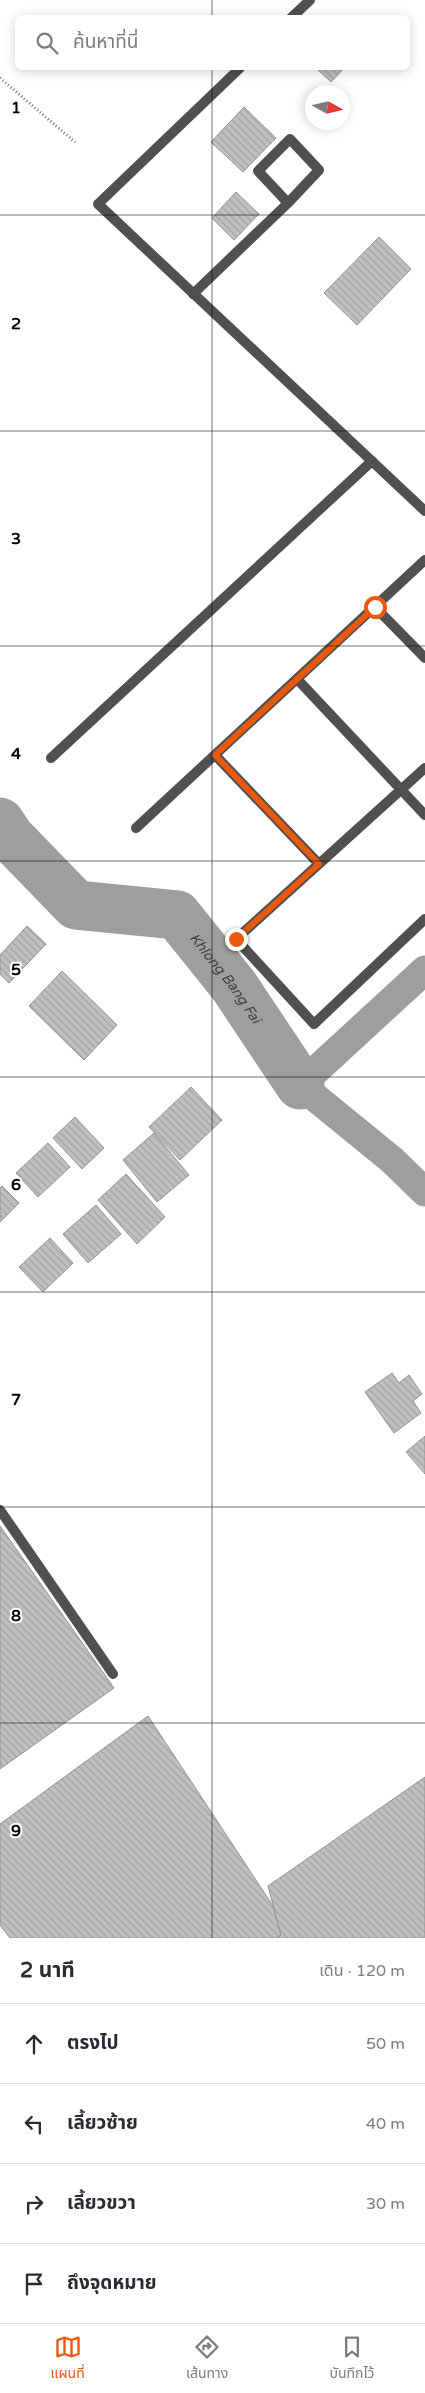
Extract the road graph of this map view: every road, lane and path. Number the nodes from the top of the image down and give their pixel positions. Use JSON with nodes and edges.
{"nodes":[{"id":1,"x":310,"y":0,"type":"edge"},
{"id":2,"x":294,"y":15,"type":"edge"},
{"id":3,"x":238,"y":70,"type":"edge"},
{"id":4,"x":0,"y":78,"type":"edge"},
{"id":5,"x":75,"y":142,"type":"dead end"},
{"id":6,"x":288,"y":203,"type":"junction"},
{"id":7,"x":193,"y":294,"type":"junction"},
{"id":8,"x":372,"y":461,"type":"junction"},
{"id":9,"x":425,"y":511,"type":"edge"},
{"id":10,"x":425,"y":560,"type":"edge"},
{"id":11,"x":375,"y":607,"type":"junction"},
{"id":12,"x":425,"y":658,"type":"edge"},
{"id":13,"x":297,"y":679,"type":"junction"},
{"id":14,"x":215,"y":755,"type":"junction"},
{"id":15,"x":51,"y":758,"type":"dead end"},
{"id":16,"x":425,"y":768,"type":"edge"},
{"id":17,"x":401,"y":790,"type":"junction"},
{"id":18,"x":425,"y":815,"type":"edge"},
{"id":19,"x":136,"y":828,"type":"dead end"},
{"id":20,"x":319,"y":864,"type":"junction"},
{"id":21,"x":425,"y":919,"type":"edge"},
{"id":22,"x":0,"y":1510,"type":"edge"},
{"id":23,"x":113,"y":1674,"type":"dead end"}],
"edges":[{"from":1,"to":2,"type":"street"},
{"from":3,"to":7,"type":"street"},
{"from":4,"to":5,"type":"path"},
{"from":6,"to":6,"type":"street"},
{"from":6,"to":7,"type":"street"},
{"from":7,"to":8,"type":"street"},
{"from":8,"to":9,"type":"street"},
{"from":8,"to":15,"type":"street"},
{"from":10,"to":11,"type":"street"},
{"from":11,"to":12,"type":"street"},
{"from":11,"to":13,"type":"street"},
{"from":13,"to":14,"type":"street"},
{"from":13,"to":17,"type":"street"},
{"from":14,"to":19,"type":"street"},
{"from":14,"to":20,"type":"street"},
{"from":16,"to":17,"type":"street"},
{"from":17,"to":18,"type":"street"},
{"from":17,"to":20,"type":"street"},
{"from":20,"to":21,"type":"street"},
{"from":22,"to":23,"type":"street"}]}
